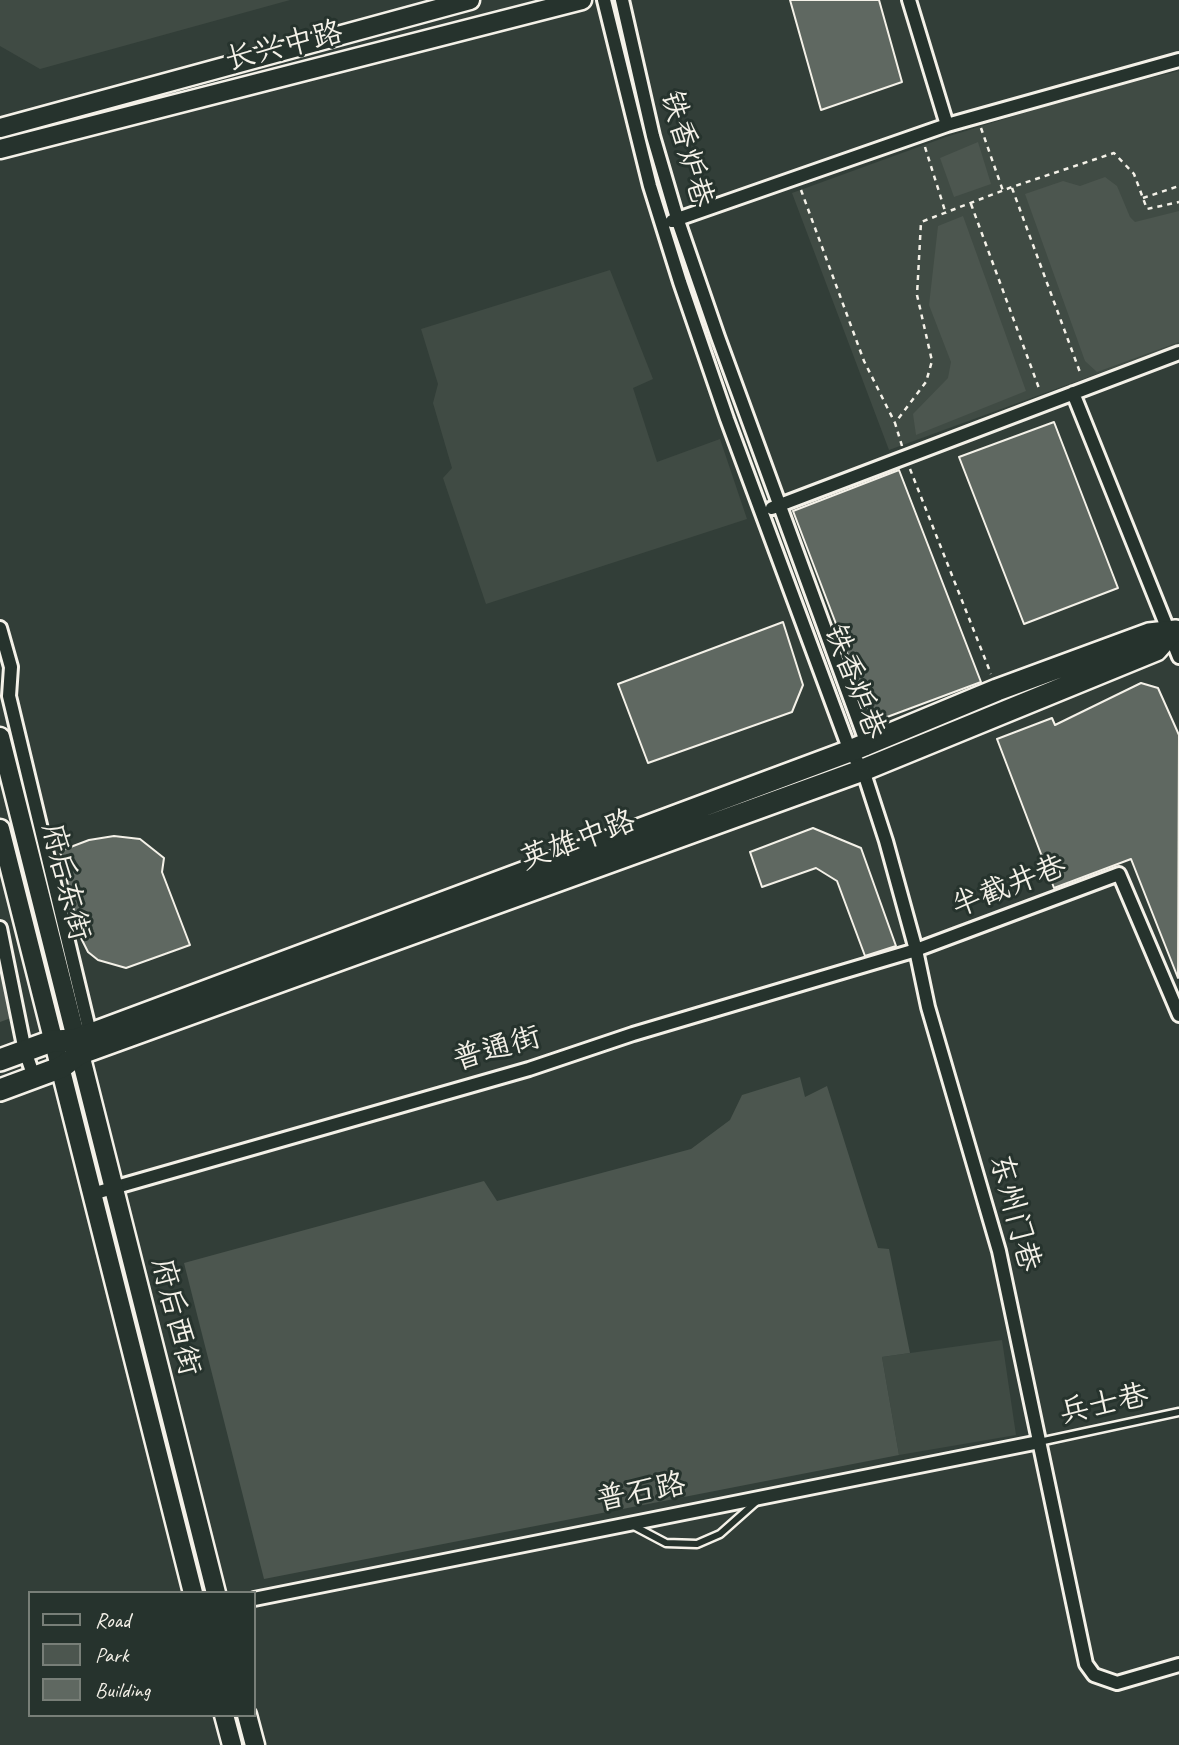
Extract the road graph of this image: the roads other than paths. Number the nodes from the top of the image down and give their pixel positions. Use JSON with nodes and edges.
{"nodes":[{"id":1,"x":470,"y":0,"type":"edge"},
{"id":2,"x":582,"y":0,"type":"edge"},
{"id":3,"x":604,"y":0,"type":"edge"},
{"id":4,"x":622,"y":0,"type":"edge"},
{"id":5,"x":909,"y":0,"type":"edge"},
{"id":6,"x":1179,"y":60,"type":"edge"},
{"id":7,"x":947,"y":125,"type":"junction"},
{"id":8,"x":0,"y":128,"type":"edge"},
{"id":9,"x":0,"y":149,"type":"edge"},
{"id":10,"x":677,"y":218,"type":"junction"},
{"id":11,"x":663,"y":226,"type":"junction"},
{"id":12,"x":1179,"y":353,"type":"edge"},
{"id":13,"x":1073,"y":393,"type":"junction"},
{"id":14,"x":779,"y":506,"type":"junction"},
{"id":15,"x":761,"y":510,"type":"junction"},
{"id":16,"x":0,"y":628,"type":"edge"},
{"id":17,"x":1174,"y":632,"type":"edge"},
{"id":18,"x":1179,"y":657,"type":"edge"},
{"id":19,"x":0,"y":737,"type":"edge"},
{"id":20,"x":858,"y":747,"type":"junction"},
{"id":21,"x":863,"y":770,"type":"junction"},
{"id":22,"x":0,"y":829,"type":"edge"},
{"id":23,"x":0,"y":928,"type":"edge"},
{"id":24,"x":916,"y":950,"type":"junction"},
{"id":25,"x":1173,"y":986,"type":"edge"},
{"id":26,"x":1179,"y":1015,"type":"edge"},
{"id":27,"x":52,"y":1041,"type":"junction"},
{"id":28,"x":81,"y":1042,"type":"junction"},
{"id":29,"x":25,"y":1051,"type":"junction"},
{"id":30,"x":0,"y":1060,"type":"edge"},
{"id":31,"x":62,"y":1067,"type":"junction"},
{"id":32,"x":34,"y":1077,"type":"junction"},
{"id":33,"x":0,"y":1090,"type":"edge"},
{"id":34,"x":113,"y":1187,"type":"junction"},
{"id":35,"x":92,"y":1194,"type":"junction"},
{"id":36,"x":1179,"y":1412,"type":"edge"},
{"id":37,"x":1039,"y":1442,"type":"junction"},
{"id":38,"x":762,"y":1496,"type":"junction"},
{"id":39,"x":627,"y":1522,"type":"junction"},
{"id":40,"x":192,"y":1591,"type":"edge"},
{"id":41,"x":215,"y":1591,"type":"edge"},
{"id":42,"x":256,"y":1599,"type":"edge"},
{"id":43,"x":1179,"y":1665,"type":"edge"},
{"id":44,"x":225,"y":1717,"type":"edge"},
{"id":45,"x":248,"y":1717,"type":"edge"},
{"id":46,"x":232,"y":1745,"type":"edge"},
{"id":47,"x":255,"y":1745,"type":"edge"}],
"edges":[{"from":1,"to":8,"type":"main road","name":"长兴中路"},
{"from":2,"to":9,"type":"main road","name":"长兴中路"},
{"from":3,"to":11,"type":"street","name":"铁香炉巷"},
{"from":4,"to":10,"type":"street","name":"铁香炉巷"},
{"from":5,"to":7,"type":"street"},
{"from":6,"to":7,"type":"street"},
{"from":7,"to":10,"type":"street"},
{"from":10,"to":11,"type":"street"},
{"from":10,"to":14,"type":"street","name":"铁香炉巷"},
{"from":11,"to":15,"type":"street","name":"铁香炉巷"},
{"from":12,"to":13,"type":"street"},
{"from":13,"to":14,"type":"street"},
{"from":13,"to":17,"type":"street"},
{"from":14,"to":15,"type":"street"},
{"from":14,"to":20,"type":"street","name":"铁香炉巷"},
{"from":15,"to":20,"type":"street","name":"铁香炉巷"},
{"from":16,"to":28,"type":"street"},
{"from":17,"to":18,"type":"street"},
{"from":17,"to":20,"type":"main road","name":"英雄中路"},
{"from":17,"to":21,"type":"main road","name":"英雄中路"},
{"from":19,"to":28,"type":"main road","name":"府后东街"},
{"from":20,"to":21,"type":"street","name":"铁香炉巷"},
{"from":20,"to":21,"type":"street","name":"铁香炉巷"},
{"from":20,"to":28,"type":"main road","name":"英雄中路"},
{"from":21,"to":24,"type":"street","name":"东州门巷"},
{"from":21,"to":28,"type":"main road","name":"英雄中路"},
{"from":22,"to":27,"type":"main road","name":"府后东街"},
{"from":23,"to":29,"type":"street"},
{"from":24,"to":25,"type":"street","name":"半截井巷"},
{"from":24,"to":34,"type":"street","name":"普通街"},
{"from":24,"to":37,"type":"street","name":"东州门巷"},
{"from":25,"to":26,"type":"street"},
{"from":27,"to":28,"type":"main road","name":"英雄中路"},
{"from":27,"to":29,"type":"main road","name":"英雄中路"},
{"from":27,"to":31,"type":"main road","name":"府后东街"},
{"from":28,"to":31,"type":"main road","name":"英雄中路"},
{"from":28,"to":34,"type":"main road","name":"府后西街"},
{"from":29,"to":30,"type":"main road","name":"英雄中路"},
{"from":29,"to":32,"type":"street"},
{"from":31,"to":32,"type":"main road","name":"英雄中路"},
{"from":31,"to":35,"type":"main road","name":"府后西街"},
{"from":32,"to":33,"type":"main road","name":"英雄中路"},
{"from":34,"to":35,"type":"street","name":"普通街"},
{"from":34,"to":41,"type":"main road","name":"府后西街"},
{"from":35,"to":40,"type":"main road","name":"府后西街"},
{"from":36,"to":37,"type":"lane","name":"兵士巷"},
{"from":37,"to":38,"type":"street","name":"普石路"},
{"from":37,"to":43,"type":"street","name":"东州门巷"},
{"from":38,"to":39,"type":"street","name":"普石路"},
{"from":38,"to":39,"type":"lane"},
{"from":39,"to":42,"type":"street","name":"普石路"},
{"from":44,"to":46,"type":"main road"},
{"from":45,"to":47,"type":"main road"}]}
